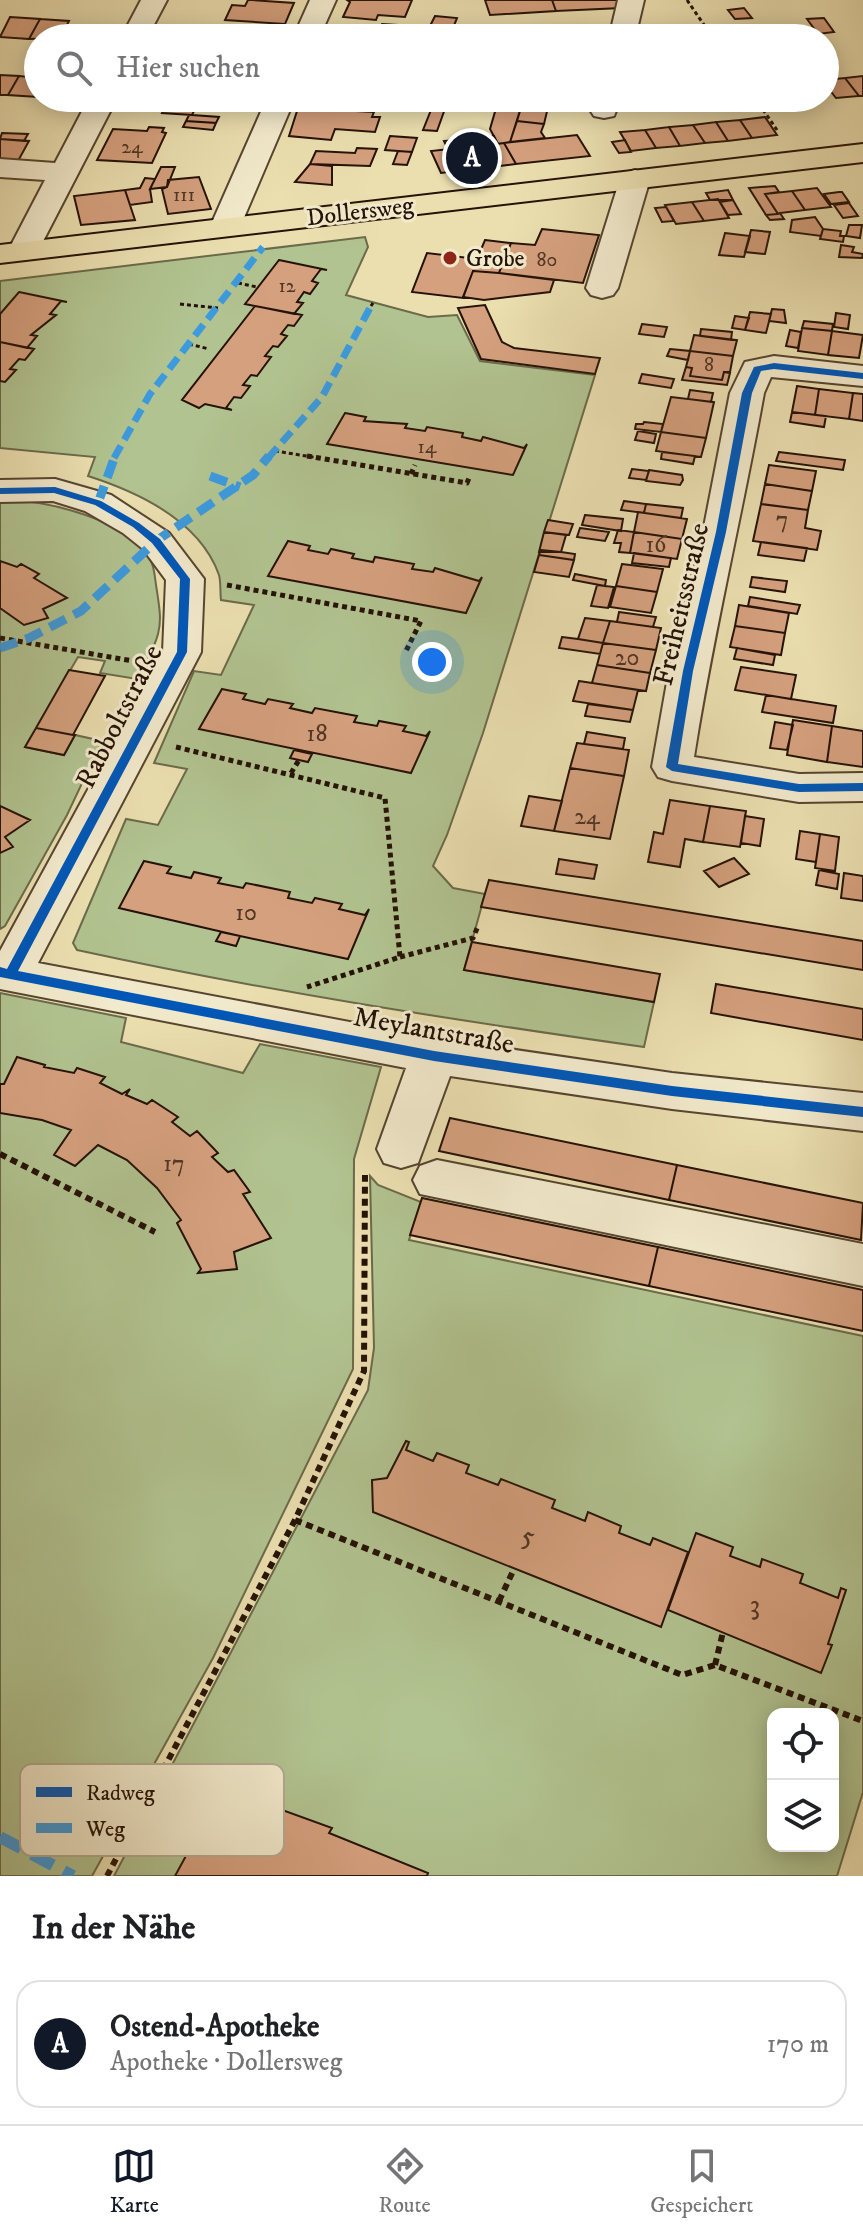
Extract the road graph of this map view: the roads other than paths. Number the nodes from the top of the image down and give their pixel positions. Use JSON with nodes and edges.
{"nodes":[{"id":1,"x":154,"y":0,"type":"edge"},
{"id":2,"x":323,"y":0,"type":"edge"},
{"id":3,"x":631,"y":0,"type":"edge"},
{"id":4,"x":141,"y":24,"type":"edge"},
{"id":5,"x":312,"y":24,"type":"edge"},
{"id":6,"x":625,"y":24,"type":"edge"},
{"id":7,"x":96,"y":112,"type":"edge"},
{"id":8,"x":275,"y":112,"type":"edge"},
{"id":9,"x":863,"y":153,"type":"edge"},
{"id":10,"x":0,"y":168,"type":"edge"},
{"id":11,"x":64,"y":172,"type":"junction"},
{"id":12,"x":635,"y":179,"type":"junction"},
{"id":13,"x":225,"y":227,"type":"junction"},
{"id":14,"x":11,"y":253,"type":"edge"},
{"id":15,"x":602,"y":288,"type":"dead end"},
{"id":16,"x":863,"y":376,"type":"edge"},
{"id":17,"x":0,"y":491,"type":"edge"},
{"id":18,"x":863,"y":787,"type":"edge"},
{"id":19,"x":5,"y":973,"type":"edge"},
{"id":20,"x":434,"y":1056,"type":"junction"},
{"id":21,"x":863,"y":1112,"type":"edge"},
{"id":22,"x":383,"y":1155,"type":"road end"},
{"id":23,"x":437,"y":1180,"type":"dead end"},
{"id":24,"x":863,"y":1265,"type":"edge"}],
"edges":[{"from":1,"to":4,"type":"street"},
{"from":2,"to":5,"type":"street"},
{"from":3,"to":6,"type":"street"},
{"from":7,"to":11,"type":"street"},
{"from":8,"to":13,"type":"street"},
{"from":9,"to":12,"type":"main road","name":"Dollersweg"},
{"from":10,"to":11,"type":"street"},
{"from":11,"to":14,"type":"street"},
{"from":12,"to":13,"type":"main road","name":"Dollersweg"},
{"from":12,"to":15,"type":"street"},
{"from":13,"to":14,"type":"main road","name":"Dollersweg"},
{"from":16,"to":18,"type":"street","name":"Freiheitsstraße"},
{"from":17,"to":19,"type":"street","name":"Rabboltstraße"},
{"from":19,"to":20,"type":"street","name":"Meylantstraße"},
{"from":20,"to":21,"type":"street","name":"Meylantstraße"},
{"from":20,"to":22,"type":"street"},
{"from":23,"to":24,"type":"street"}]}
